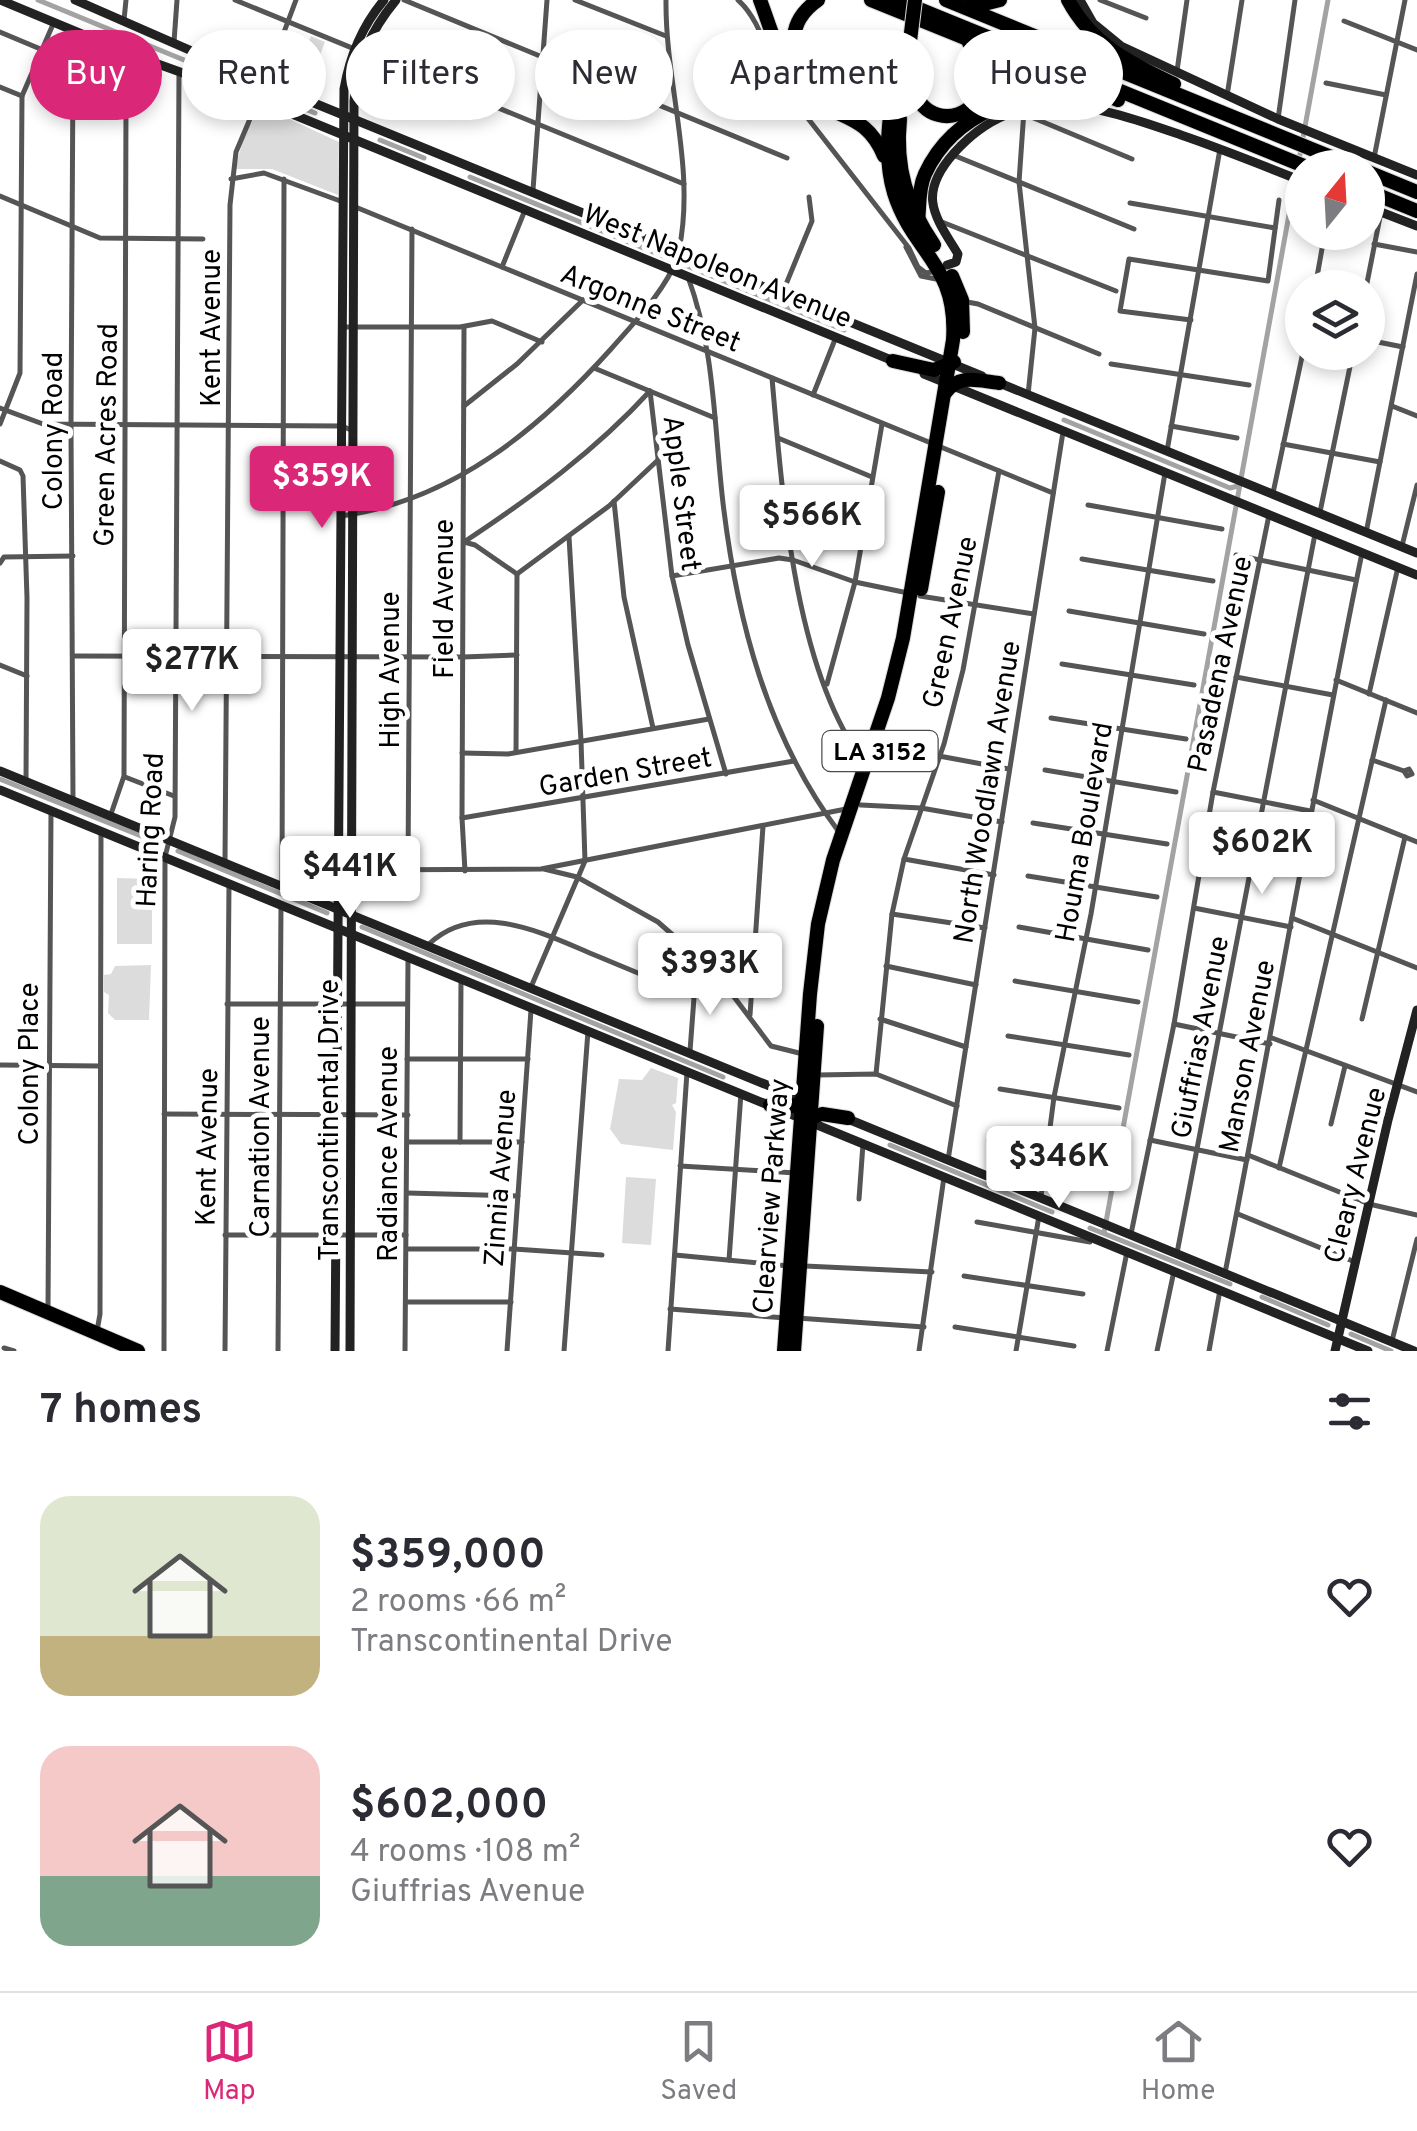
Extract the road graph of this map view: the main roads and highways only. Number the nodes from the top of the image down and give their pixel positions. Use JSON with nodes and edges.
{"nodes":[{"id":1,"x":0,"y":0,"type":"edge"},
{"id":2,"x":75,"y":0,"type":"edge"},
{"id":3,"x":384,"y":0,"type":"edge"},
{"id":4,"x":396,"y":0,"type":"edge"},
{"id":5,"x":760,"y":0,"type":"edge"},
{"id":6,"x":818,"y":0,"type":"edge"},
{"id":7,"x":871,"y":0,"type":"edge"},
{"id":8,"x":897,"y":0,"type":"edge"},
{"id":9,"x":906,"y":0,"type":"edge"},
{"id":10,"x":915,"y":0,"type":"edge"},
{"id":11,"x":946,"y":0,"type":"edge"},
{"id":12,"x":971,"y":0,"type":"edge"},
{"id":13,"x":1000,"y":0,"type":"edge"},
{"id":14,"x":1068,"y":0,"type":"edge"},
{"id":15,"x":1080,"y":0,"type":"edge"},
{"id":16,"x":364,"y":30,"type":"edge"},
{"id":17,"x":372,"y":30,"type":"edge"},
{"id":18,"x":797,"y":30,"type":"edge"},
{"id":19,"x":905,"y":30,"type":"edge"},
{"id":20,"x":908,"y":30,"type":"edge"},
{"id":21,"x":954,"y":34,"type":"edge"},
{"id":22,"x":182,"y":46,"type":"edge"},
{"id":23,"x":182,"y":73,"type":"edge"},
{"id":24,"x":1152,"y":74,"type":"junction"},
{"id":25,"x":1123,"y":101,"type":"edge"},
{"id":26,"x":305,"y":120,"type":"edge"},
{"id":27,"x":349,"y":120,"type":"edge"},
{"id":28,"x":356,"y":120,"type":"edge"},
{"id":29,"x":895,"y":120,"type":"edge"},
{"id":30,"x":974,"y":120,"type":"edge"},
{"id":31,"x":1238,"y":120,"type":"junction"},
{"id":32,"x":895,"y":124,"type":"junction"},
{"id":33,"x":348,"y":138,"type":"junction"},
{"id":34,"x":1311,"y":141,"type":"junction"},
{"id":35,"x":1256,"y":145,"type":"junction"},
{"id":36,"x":1327,"y":150,"type":"edge"},
{"id":37,"x":1334,"y":150,"type":"edge"},
{"id":38,"x":438,"y":154,"type":"junction"},
{"id":39,"x":1285,"y":165,"type":"edge"},
{"id":40,"x":1285,"y":165,"type":"edge"},
{"id":41,"x":466,"y":166,"type":"junction"},
{"id":42,"x":1385,"y":167,"type":"edge"},
{"id":43,"x":424,"y":168,"type":"junction"},
{"id":44,"x":890,"y":170,"type":"junction"},
{"id":45,"x":1385,"y":173,"type":"edge"},
{"id":46,"x":1417,"y":175,"type":"edge"},
{"id":47,"x":459,"y":183,"type":"junction"},
{"id":48,"x":1417,"y":192,"type":"edge"},
{"id":49,"x":1385,"y":198,"type":"edge"},
{"id":50,"x":1417,"y":211,"type":"edge"},
{"id":51,"x":1385,"y":214,"type":"edge"},
{"id":52,"x":918,"y":222,"type":"junction"},
{"id":53,"x":1417,"y":226,"type":"edge"},
{"id":54,"x":949,"y":279,"type":"junction"},
{"id":55,"x":852,"y":323,"type":"junction"},
{"id":56,"x":878,"y":334,"type":"junction"},
{"id":57,"x":840,"y":339,"type":"junction"},
{"id":58,"x":868,"y":351,"type":"junction"},
{"id":59,"x":893,"y":361,"type":"junction"},
{"id":60,"x":954,"y":362,"type":"junction"},
{"id":61,"x":998,"y":383,"type":"junction"},
{"id":62,"x":951,"y":386,"type":"junction"},
{"id":63,"x":1031,"y":396,"type":"junction"},
{"id":64,"x":987,"y":400,"type":"junction"},
{"id":65,"x":1062,"y":409,"type":"junction"},
{"id":66,"x":1020,"y":413,"type":"junction"},
{"id":67,"x":1059,"y":429,"type":"junction"},
{"id":68,"x":941,"y":448,"type":"junction"},
{"id":69,"x":1384,"y":540,"type":"junction"},
{"id":70,"x":1417,"y":555,"type":"edge"},
{"id":71,"x":1377,"y":559,"type":"junction"},
{"id":72,"x":1416,"y":575,"type":"edge"},
{"id":73,"x":915,"y":595,"type":"junction"},
{"id":74,"x":0,"y":770,"type":"edge"},
{"id":75,"x":0,"y":790,"type":"edge"},
{"id":76,"x":856,"y":808,"type":"junction"},
{"id":77,"x":158,"y":834,"type":"junction"},
{"id":78,"x":845,"y":837,"type":"junction"},
{"id":79,"x":185,"y":844,"type":"junction"},
{"id":80,"x":141,"y":848,"type":"junction"},
{"id":81,"x":181,"y":864,"type":"junction"},
{"id":82,"x":324,"y":902,"type":"junction"},
{"id":83,"x":345,"y":910,"type":"junction"},
{"id":84,"x":318,"y":919,"type":"junction"},
{"id":85,"x":374,"y":922,"type":"junction"},
{"id":86,"x":338,"y":927,"type":"junction"},
{"id":87,"x":351,"y":932,"type":"junction"},
{"id":88,"x":362,"y":937,"type":"junction"},
{"id":89,"x":1417,"y":1010,"type":"edge"},
{"id":90,"x":811,"y":1063,"type":"junction"},
{"id":91,"x":733,"y":1070,"type":"junction"},
{"id":92,"x":760,"y":1082,"type":"junction"},
{"id":93,"x":728,"y":1088,"type":"junction"},
{"id":94,"x":753,"y":1098,"type":"junction"},
{"id":95,"x":770,"y":1105,"type":"joint"},
{"id":96,"x":806,"y":1111,"type":"junction"},
{"id":97,"x":854,"y":1121,"type":"junction"},
{"id":98,"x":870,"y":1128,"type":"junction"},
{"id":99,"x":884,"y":1134,"type":"junction"},
{"id":100,"x":862,"y":1140,"type":"junction"},
{"id":101,"x":882,"y":1151,"type":"junction"},
{"id":102,"x":1056,"y":1203,"type":"junction"},
{"id":103,"x":1097,"y":1220,"type":"junction"},
{"id":104,"x":1050,"y":1221,"type":"junction"},
{"id":105,"x":1087,"y":1238,"type":"junction"},
{"id":106,"x":1230,"y":1275,"type":"junction"},
{"id":107,"x":1261,"y":1288,"type":"junction"},
{"id":108,"x":1222,"y":1290,"type":"junction"},
{"id":109,"x":0,"y":1295,"type":"edge"},
{"id":110,"x":1254,"y":1303,"type":"junction"},
{"id":111,"x":1329,"y":1315,"type":"junction"},
{"id":112,"x":792,"y":1318,"type":"junction"},
{"id":113,"x":1342,"y":1320,"type":"junction"},
{"id":114,"x":1354,"y":1326,"type":"junction"},
{"id":115,"x":1318,"y":1331,"type":"junction"},
{"id":116,"x":96,"y":1336,"type":"junction"},
{"id":117,"x":1338,"y":1339,"type":"junction"},
{"id":118,"x":1350,"y":1344,"type":"junction"},
{"id":119,"x":1412,"y":1350,"type":"edge"},
{"id":120,"x":126,"y":1351,"type":"edge"},
{"id":121,"x":138,"y":1351,"type":"edge"},
{"id":122,"x":335,"y":1351,"type":"edge"},
{"id":123,"x":350,"y":1351,"type":"edge"},
{"id":124,"x":784,"y":1351,"type":"edge"},
{"id":125,"x":794,"y":1351,"type":"edge"},
{"id":126,"x":1335,"y":1351,"type":"edge"},
{"id":127,"x":1368,"y":1351,"type":"edge"}],
"edges":[{"from":1,"to":23,"type":"main road","name":"West Napoleon Avenue"},
{"from":2,"to":22,"type":"main road","name":"West Napoleon Avenue"},
{"from":3,"to":16,"type":"main road","name":"Transcontinental Drive"},
{"from":4,"to":17,"type":"main road","name":"Transcontinental Drive"},
{"from":5,"to":44,"type":"highway"},
{"from":6,"to":18,"type":"highway"},
{"from":7,"to":21,"type":"highway"},
{"from":8,"to":35,"type":"highway"},
{"from":9,"to":19,"type":"highway","number":"LA 3152"},
{"from":10,"to":20,"type":"highway","number":"LA 3152","bridge":true},
{"from":11,"to":31,"type":"highway"},
{"from":12,"to":13,"type":"highway"},
{"from":12,"to":24,"type":"highway"},
{"from":14,"to":24,"type":"highway"},
{"from":15,"to":34,"type":"main road"},
{"from":24,"to":31,"type":"highway"},
{"from":25,"to":35,"type":"highway"},
{"from":26,"to":33,"type":"main road","name":"West Napoleon Avenue"},
{"from":27,"to":33,"type":"main road","name":"Transcontinental Drive"},
{"from":28,"to":38,"type":"main road","name":"West Napoleon Avenue"},
{"from":29,"to":32,"type":"highway","number":"LA 3152"},
{"from":30,"to":52,"type":"highway"},
{"from":31,"to":34,"type":"highway"},
{"from":32,"to":44,"type":"highway","number":"LA 3152"},
{"from":32,"to":52,"type":"highway","number":"LA 3152"},
{"from":33,"to":43,"type":"main road","name":"West Napoleon Avenue"},
{"from":33,"to":83,"type":"main road","name":"Transcontinental Drive"},
{"from":34,"to":36,"type":"highway"},
{"from":34,"to":37,"type":"main road"},
{"from":35,"to":39,"type":"highway"},
{"from":38,"to":41,"type":"main road","name":"West Napoleon Avenue"},
{"from":38,"to":43,"type":"main road"},
{"from":40,"to":54,"type":"main road"},
{"from":41,"to":47,"type":"main road"},
{"from":41,"to":55,"type":"main road","name":"West Napoleon Avenue"},
{"from":42,"to":46,"type":"main road"},
{"from":43,"to":47,"type":"main road","name":"West Napoleon Avenue"},
{"from":44,"to":54,"type":"highway","number":"LA 3152"},
{"from":45,"to":48,"type":"highway"},
{"from":47,"to":57,"type":"main road","name":"West Napoleon Avenue"},
{"from":49,"to":50,"type":"highway"},
{"from":51,"to":53,"type":"main road"},
{"from":52,"to":54,"type":"highway","number":"LA 3152"},
{"from":54,"to":60,"type":"highway","number":"LA 3152"},
{"from":54,"to":60,"type":"highway","number":"LA 3152"},
{"from":55,"to":56,"type":"main road","name":"West Napoleon Avenue"},
{"from":55,"to":57,"type":"main road"},
{"from":56,"to":58,"type":"main road"},
{"from":56,"to":60,"type":"main road","name":"West Napoleon Avenue"},
{"from":57,"to":58,"type":"main road","name":"West Napoleon Avenue"},
{"from":58,"to":59,"type":"main road","name":"West Napoleon Avenue"},
{"from":59,"to":60,"type":"highway"},
{"from":59,"to":62,"type":"main road","name":"West Napoleon Avenue"},
{"from":60,"to":61,"type":"main road","name":"West Napoleon Avenue"},
{"from":60,"to":62,"type":"highway","number":"LA 3152"},
{"from":61,"to":62,"type":"highway"},
{"from":61,"to":63,"type":"main road","name":"West Napoleon Avenue"},
{"from":61,"to":64,"type":"main road"},
{"from":62,"to":64,"type":"main road","name":"West Napoleon Avenue"},
{"from":62,"to":68,"type":"highway","number":"LA 3152"},
{"from":63,"to":65,"type":"main road","name":"West Napoleon Avenue"},
{"from":63,"to":66,"type":"main road"},
{"from":64,"to":66,"type":"main road","name":"West Napoleon Avenue"},
{"from":65,"to":67,"type":"main road"},
{"from":65,"to":69,"type":"main road","name":"West Napoleon Avenue"},
{"from":66,"to":67,"type":"main road","name":"West Napoleon Avenue"},
{"from":67,"to":71,"type":"main road","name":"West Napoleon Avenue"},
{"from":68,"to":73,"type":"highway","number":"LA 3152"},
{"from":68,"to":73,"type":"highway","number":"LA 3152"},
{"from":69,"to":70,"type":"main road","name":"West Napoleon Avenue"},
{"from":69,"to":71,"type":"main road"},
{"from":70,"to":72,"type":"main road"},
{"from":71,"to":72,"type":"main road","name":"West Napoleon Avenue"},
{"from":73,"to":76,"type":"highway","number":"LA 3152"},
{"from":73,"to":76,"type":"highway","number":"LA 3152"},
{"from":74,"to":77,"type":"main road"},
{"from":75,"to":80,"type":"main road"},
{"from":76,"to":78,"type":"highway"},
{"from":77,"to":79,"type":"main road"},
{"from":77,"to":80,"type":"main road"},
{"from":78,"to":90,"type":"highway","name":"Clearview Parkway"},
{"from":78,"to":90,"type":"highway","name":"Clearview Parkway"},
{"from":79,"to":81,"type":"main road"},
{"from":79,"to":82,"type":"main road"},
{"from":80,"to":81,"type":"main road"},
{"from":81,"to":84,"type":"main road"},
{"from":82,"to":83,"type":"main road"},
{"from":82,"to":84,"type":"main road"},
{"from":83,"to":85,"type":"main road"},
{"from":83,"to":86,"type":"main road","name":"Transcontinental Drive"},
{"from":83,"to":87,"type":"main road","name":"Transcontinental Drive"},
{"from":84,"to":86,"type":"main road"},
{"from":85,"to":88,"type":"main road"},
{"from":85,"to":91,"type":"main road"},
{"from":86,"to":87,"type":"main road"},
{"from":86,"to":122,"type":"main road","name":"Transcontinental Drive"},
{"from":87,"to":88,"type":"main road"},
{"from":87,"to":123,"type":"main road","name":"Transcontinental Drive"},
{"from":88,"to":93,"type":"main road"},
{"from":89,"to":113,"type":"main road","name":"Cleary Avenue"},
{"from":90,"to":96,"type":"highway","name":"Clearview Parkway"},
{"from":90,"to":96,"type":"highway","name":"Clearview Parkway"},
{"from":91,"to":92,"type":"main road"},
{"from":91,"to":93,"type":"main road"},
{"from":92,"to":94,"type":"main road"},
{"from":92,"to":96,"type":"main road"},
{"from":93,"to":94,"type":"main road"},
{"from":94,"to":95,"type":"main road"},
{"from":95,"to":96,"type":"highway"},
{"from":96,"to":97,"type":"highway"},
{"from":96,"to":100,"type":"main road"},
{"from":96,"to":112,"type":"highway","name":"Clearview Parkway"},
{"from":97,"to":98,"type":"main road"},
{"from":97,"to":100,"type":"main road"},
{"from":98,"to":99,"type":"main road"},
{"from":98,"to":100,"type":"main road"},
{"from":99,"to":100,"type":"main road"},
{"from":99,"to":101,"type":"main road"},
{"from":99,"to":102,"type":"main road"},
{"from":100,"to":101,"type":"main road"},
{"from":101,"to":104,"type":"main road"},
{"from":102,"to":103,"type":"main road"},
{"from":102,"to":104,"type":"main road"},
{"from":103,"to":105,"type":"main road"},
{"from":103,"to":106,"type":"main road"},
{"from":104,"to":105,"type":"main road"},
{"from":105,"to":108,"type":"main road"},
{"from":106,"to":107,"type":"main road"},
{"from":106,"to":108,"type":"main road"},
{"from":107,"to":110,"type":"main road"},
{"from":107,"to":111,"type":"main road"},
{"from":108,"to":110,"type":"main road"},
{"from":109,"to":116,"type":"highway"},
{"from":110,"to":115,"type":"main road"},
{"from":111,"to":113,"type":"main road"},
{"from":111,"to":115,"type":"main road"},
{"from":112,"to":124,"type":"highway","name":"Clearview Parkway"},
{"from":112,"to":125,"type":"highway","name":"Clearview Parkway"},
{"from":113,"to":114,"type":"main road"},
{"from":113,"to":117,"type":"main road","name":"Cleary Avenue"},
{"from":114,"to":118,"type":"main road"},
{"from":114,"to":119,"type":"main road"},
{"from":115,"to":117,"type":"main road"},
{"from":116,"to":120,"type":"highway"},
{"from":116,"to":121,"type":"highway"},
{"from":117,"to":118,"type":"main road"},
{"from":117,"to":126,"type":"main road","name":"Cleary Avenue"},
{"from":118,"to":127,"type":"main road"}]}
